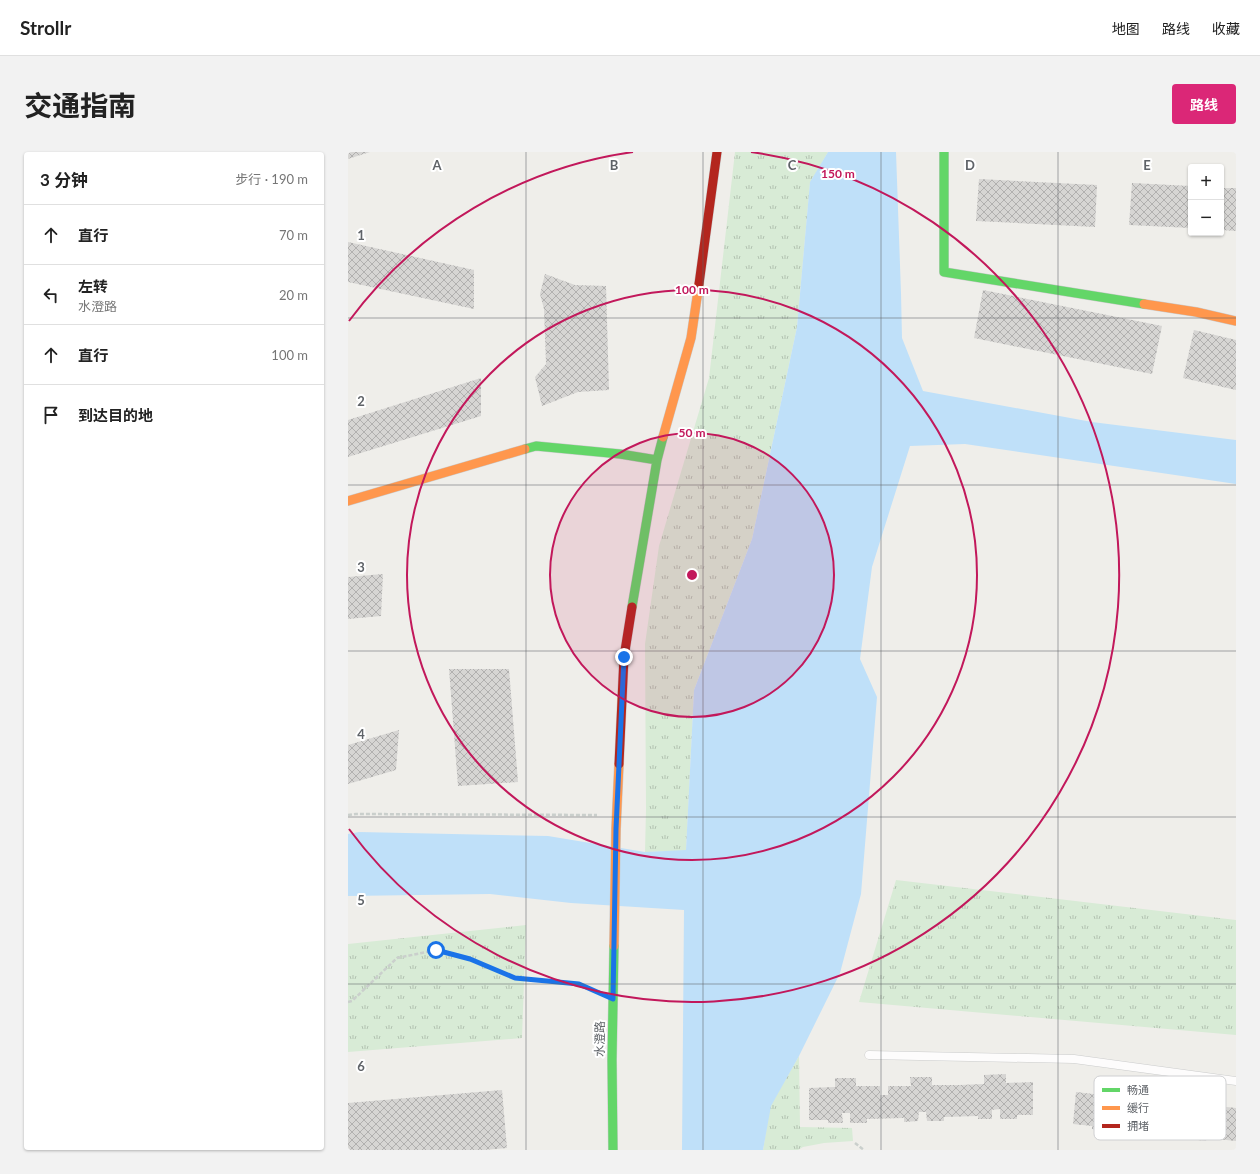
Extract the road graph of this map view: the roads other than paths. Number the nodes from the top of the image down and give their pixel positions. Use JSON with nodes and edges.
{"nodes":[{"id":1,"x":717,"y":152,"type":"edge"},
{"id":2,"x":944,"y":152,"type":"edge"},
{"id":3,"x":1236,"y":321,"type":"edge"},
{"id":4,"x":657,"y":460,"type":"junction"},
{"id":5,"x":348,"y":501,"type":"edge"},
{"id":6,"x":869,"y":1056,"type":"dead end"},
{"id":7,"x":1199,"y":1076,"type":"edge"},
{"id":8,"x":1226,"y":1080,"type":"edge"},
{"id":9,"x":1236,"y":1081,"type":"edge"},
{"id":10,"x":613,"y":1150,"type":"edge"}],
"edges":[{"from":1,"to":4,"type":"street","name":"水澄路"},
{"from":2,"to":3,"type":"street"},
{"from":4,"to":5,"type":"street"},
{"from":4,"to":10,"type":"street","name":"水澄路"},
{"from":6,"to":7,"type":"lane"},
{"from":8,"to":9,"type":"lane"}]}
